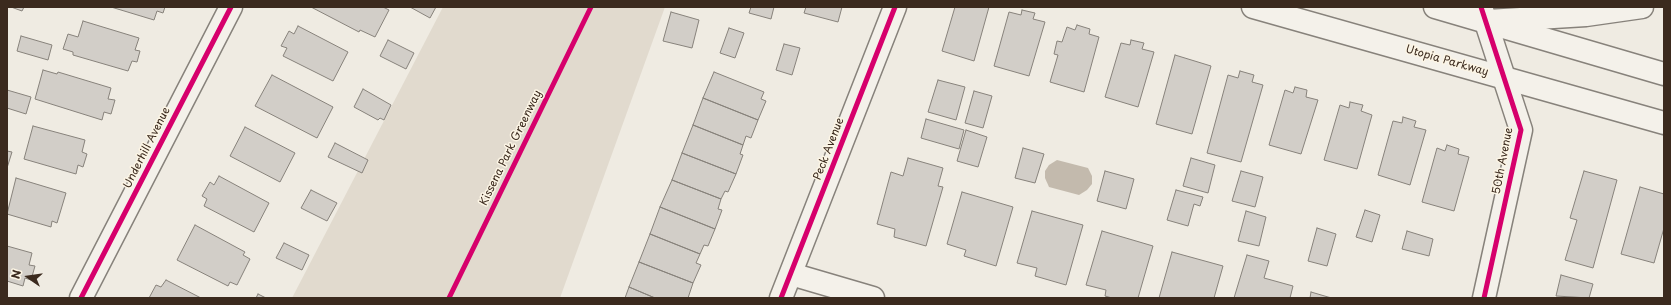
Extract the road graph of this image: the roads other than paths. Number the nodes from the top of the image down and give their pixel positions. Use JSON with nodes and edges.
{"nodes":[{"id":1,"x":231,"y":7,"type":"edge"},
{"id":2,"x":895,"y":7,"type":"edge"},
{"id":3,"x":1253,"y":7,"type":"edge"},
{"id":4,"x":1435,"y":7,"type":"edge"},
{"id":5,"x":1642,"y":7,"type":"edge"},
{"id":6,"x":1483,"y":14,"type":"edge"},
{"id":7,"x":1664,"y":74,"type":"edge"},
{"id":8,"x":1502,"y":77,"type":"junction"},
{"id":9,"x":1664,"y":123,"type":"edge"},
{"id":10,"x":791,"y":274,"type":"junction"},
{"id":11,"x":81,"y":298,"type":"edge"},
{"id":12,"x":781,"y":298,"type":"edge"},
{"id":13,"x":873,"y":298,"type":"edge"},
{"id":14,"x":1484,"y":298,"type":"edge"}],
"edges":[{"from":1,"to":11,"type":"street","name":"Underhill Avenue"},
{"from":2,"to":10,"type":"street","name":"Peck Avenue"},
{"from":3,"to":8,"type":"street","name":"Utopia Parkway"},
{"from":4,"to":6,"type":"street"},
{"from":5,"to":6,"type":"street"},
{"from":6,"to":7,"type":"street"},
{"from":6,"to":8,"type":"street","name":"50th Avenue"},
{"from":8,"to":9,"type":"street","name":"Utopia Parkway"},
{"from":8,"to":14,"type":"street","name":"50th Avenue"},
{"from":10,"to":12,"type":"street","name":"Peck Avenue"},
{"from":10,"to":13,"type":"street"}]}
